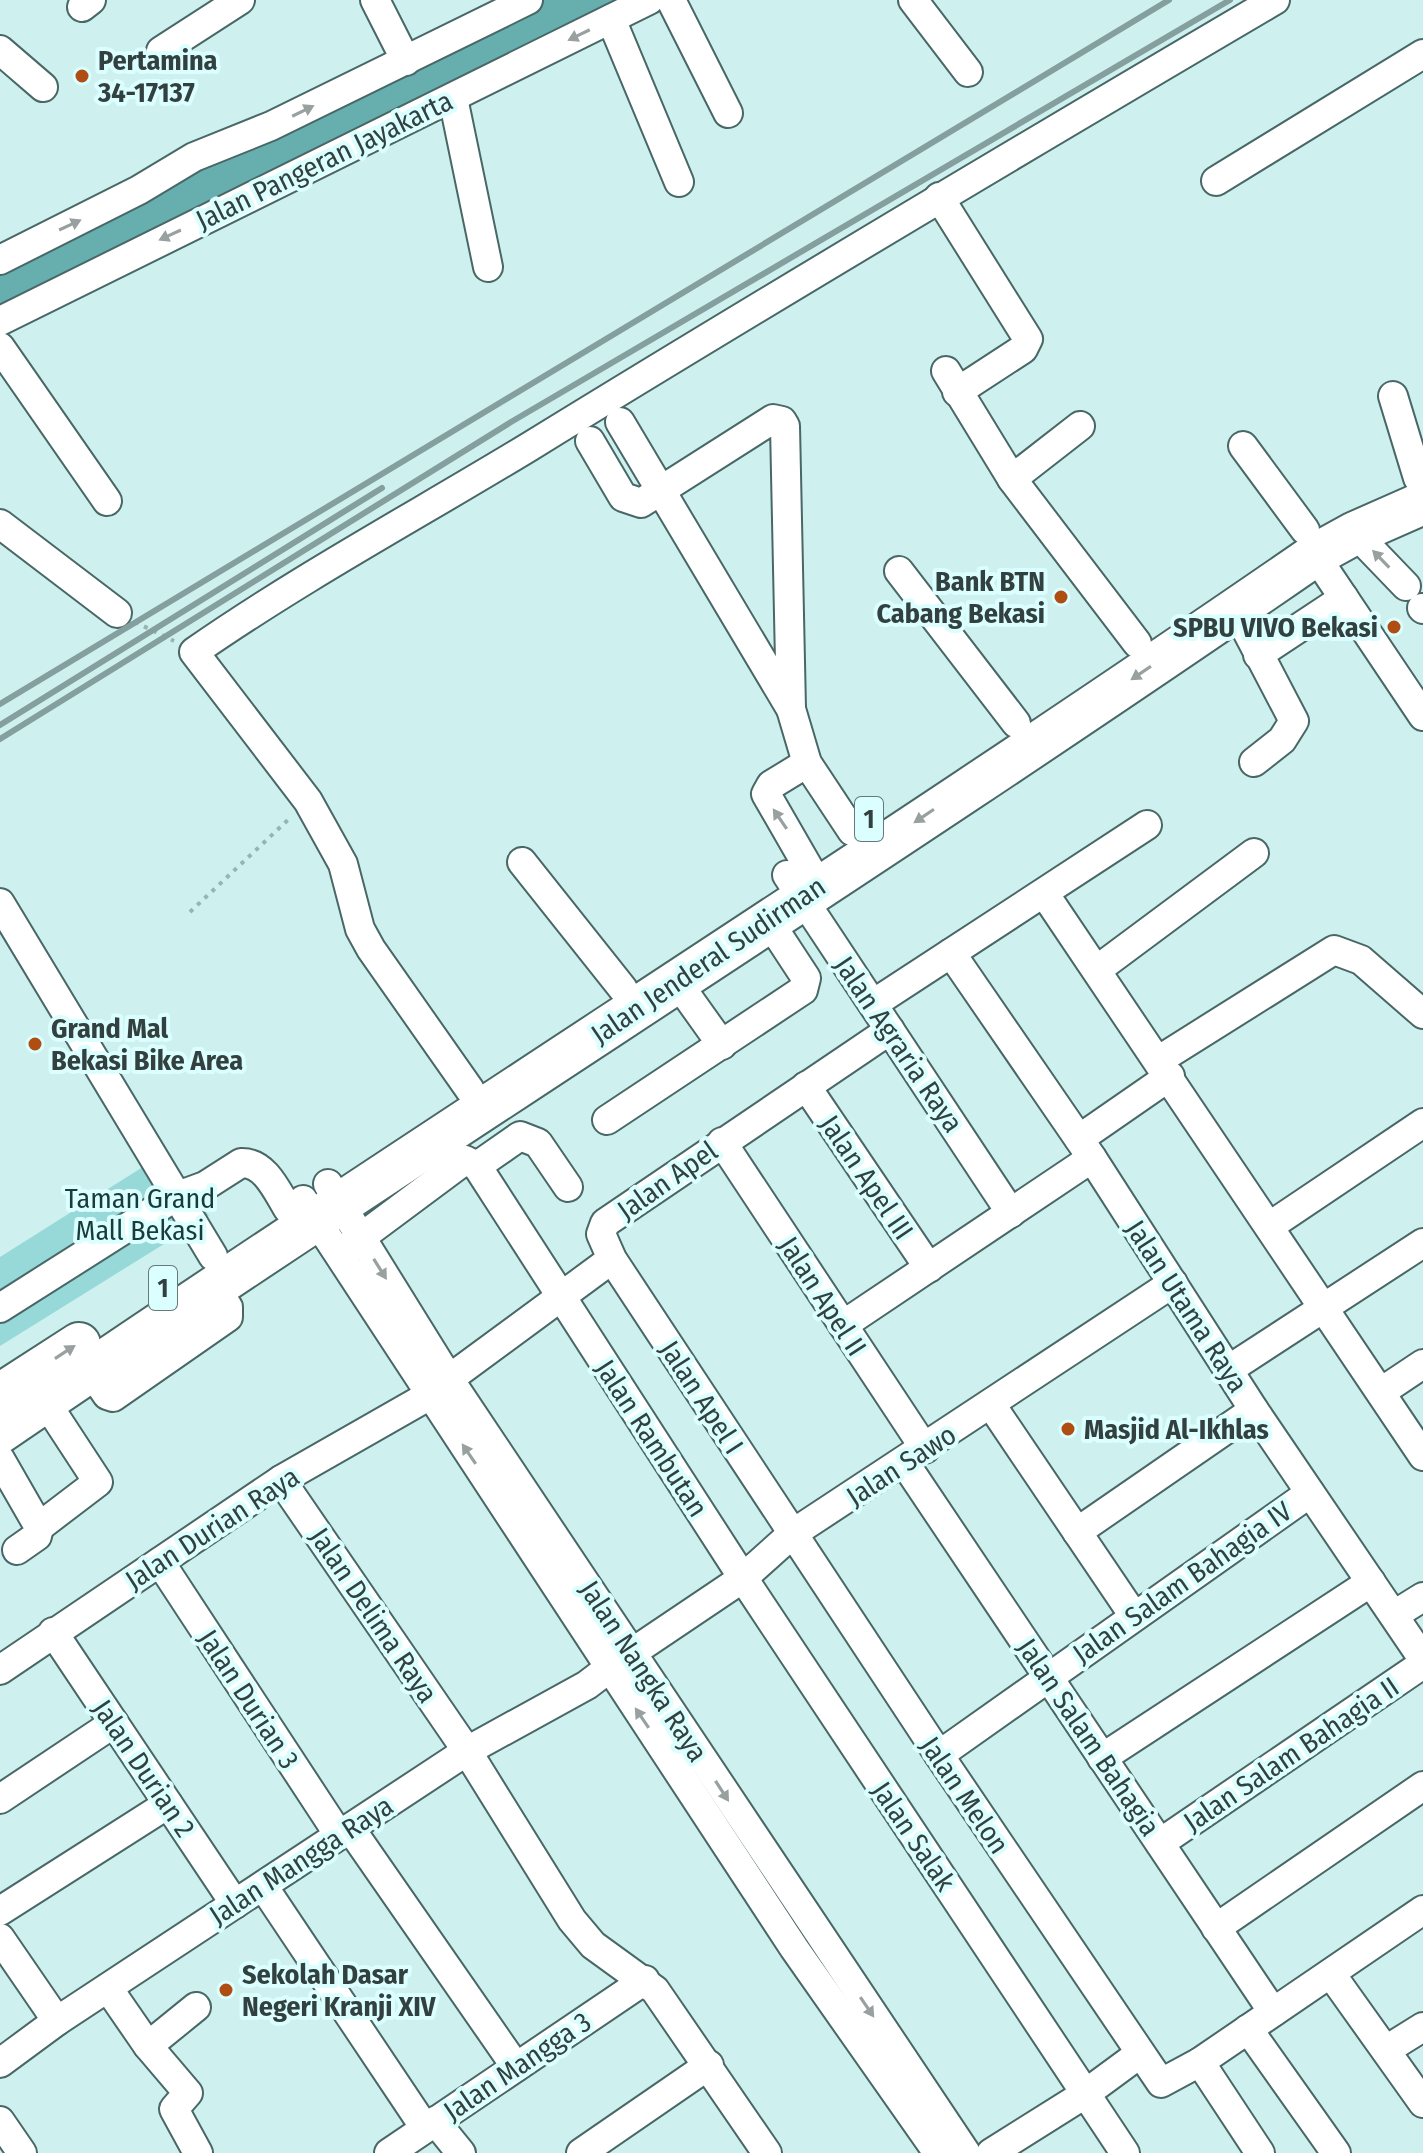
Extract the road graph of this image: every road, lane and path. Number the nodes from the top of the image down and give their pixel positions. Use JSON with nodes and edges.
{"nodes":[{"id":1,"x":240,"y":0,"type":"edge"},
{"id":2,"x":375,"y":0,"type":"edge"},
{"id":3,"x":528,"y":0,"type":"edge"},
{"id":4,"x":649,"y":0,"type":"edge"},
{"id":5,"x":671,"y":0,"type":"edge"},
{"id":6,"x":913,"y":0,"type":"edge"},
{"id":7,"x":1275,"y":0,"type":"edge"},
{"id":8,"x":611,"y":19,"type":"junction"},
{"id":9,"x":0,"y":50,"type":"edge"},
{"id":10,"x":161,"y":51,"type":"dead end"},
{"id":11,"x":1423,"y":54,"type":"edge"},
{"id":12,"x":406,"y":61,"type":"junction"},
{"id":13,"x":968,"y":72,"type":"dead end"},
{"id":14,"x":43,"y":87,"type":"dead end"},
{"id":15,"x":453,"y":98,"type":"junction"},
{"id":16,"x":728,"y":113,"type":"dead end"},
{"id":17,"x":1216,"y":181,"type":"dead end"},
{"id":18,"x":679,"y":182,"type":"dead end"},
{"id":19,"x":939,"y":197,"type":"junction"},
{"id":20,"x":2,"y":255,"type":"edge"},
{"id":21,"x":488,"y":267,"type":"dead end"},
{"id":22,"x":0,"y":321,"type":"edge"},
{"id":23,"x":0,"y":347,"type":"edge"},
{"id":24,"x":1393,"y":396,"type":"dead end"},
{"id":25,"x":620,"y":422,"type":"dead end"},
{"id":26,"x":1080,"y":426,"type":"dead end"},
{"id":27,"x":590,"y":441,"type":"dead end"},
{"id":28,"x":1243,"y":446,"type":"dead end"},
{"id":29,"x":1012,"y":479,"type":"junction"},
{"id":30,"x":1421,"y":486,"type":"edge"},
{"id":31,"x":661,"y":491,"type":"junction"},
{"id":32,"x":107,"y":501,"type":"dead end"},
{"id":33,"x":4,"y":533,"type":"edge"},
{"id":34,"x":1355,"y":533,"type":"junction"},
{"id":35,"x":1310,"y":542,"type":"junction"},
{"id":36,"x":899,"y":571,"type":"dead end"},
{"id":37,"x":1344,"y":598,"type":"junction"},
{"id":38,"x":1417,"y":601,"type":"edge"},
{"id":39,"x":1236,"y":610,"type":"junction"},
{"id":40,"x":117,"y":613,"type":"joint"},
{"id":41,"x":1137,"y":643,"type":"junction"},
{"id":42,"x":194,"y":652,"type":"junction"},
{"id":43,"x":1258,"y":655,"type":"junction"},
{"id":44,"x":791,"y":709,"type":"junction"},
{"id":45,"x":1423,"y":716,"type":"edge"},
{"id":46,"x":1016,"y":723,"type":"junction"},
{"id":47,"x":1254,"y":762,"type":"dead end"},
{"id":48,"x":807,"y":763,"type":"junction"},
{"id":49,"x":308,"y":801,"type":"junction"},
{"id":50,"x":1147,"y":825,"type":"dead end"},
{"id":51,"x":852,"y":831,"type":"junction"},
{"id":52,"x":1254,"y":853,"type":"dead end"},
{"id":53,"x":522,"y":862,"type":"dead end"},
{"id":54,"x":796,"y":888,"type":"junction"},
{"id":55,"x":1044,"y":893,"type":"junction"},
{"id":56,"x":0,"y":903,"type":"edge"},
{"id":57,"x":190,"y":912,"type":"dead end"},
{"id":58,"x":951,"y":953,"type":"junction"},
{"id":59,"x":1098,"y":969,"type":"junction"},
{"id":60,"x":677,"y":982,"type":"junction"},
{"id":61,"x":623,"y":989,"type":"junction"},
{"id":62,"x":873,"y":1004,"type":"junction"},
{"id":63,"x":1423,"y":1014,"type":"edge"},
{"id":64,"x":890,"y":1030,"type":"junction"},
{"id":65,"x":722,"y":1045,"type":"junction"},
{"id":66,"x":1164,"y":1068,"type":"junction"},
{"id":67,"x":806,"y":1086,"type":"junction"},
{"id":68,"x":470,"y":1090,"type":"junction"},
{"id":69,"x":607,"y":1120,"type":"dead end"},
{"id":70,"x":1423,"y":1123,"type":"edge"},
{"id":71,"x":722,"y":1142,"type":"junction"},
{"id":72,"x":1085,"y":1148,"type":"junction"},
{"id":73,"x":463,"y":1153,"type":"junction"},
{"id":74,"x":568,"y":1187,"type":"dead end"},
{"id":75,"x":175,"y":1197,"type":"junction"},
{"id":76,"x":315,"y":1203,"type":"junction"},
{"id":77,"x":1011,"y":1213,"type":"junction"},
{"id":78,"x":1270,"y":1226,"type":"junction"},
{"id":79,"x":1423,"y":1243,"type":"edge"},
{"id":80,"x":351,"y":1246,"type":"junction"},
{"id":81,"x":612,"y":1259,"type":"junction"},
{"id":82,"x":929,"y":1268,"type":"junction"},
{"id":83,"x":213,"y":1271,"type":"junction"},
{"id":84,"x":1173,"y":1283,"type":"junction"},
{"id":85,"x":562,"y":1298,"type":"junction"},
{"id":86,"x":0,"y":1308,"type":"edge"},
{"id":87,"x":1325,"y":1308,"type":"junction"},
{"id":88,"x":843,"y":1325,"type":"junction"},
{"id":89,"x":1423,"y":1364,"type":"edge"},
{"id":90,"x":1228,"y":1370,"type":"junction"},
{"id":91,"x":439,"y":1387,"type":"junction"},
{"id":92,"x":1381,"y":1392,"type":"junction"},
{"id":93,"x":0,"y":1395,"type":"edge"},
{"id":94,"x":45,"y":1401,"type":"junction"},
{"id":95,"x":992,"y":1406,"type":"junction"},
{"id":96,"x":1254,"y":1410,"type":"junction"},
{"id":97,"x":0,"y":1432,"type":"edge"},
{"id":98,"x":915,"y":1456,"type":"junction"},
{"id":99,"x":1423,"y":1456,"type":"edge"},
{"id":100,"x":0,"y":1459,"type":"edge"},
{"id":101,"x":281,"y":1480,"type":"junction"},
{"id":102,"x":1310,"y":1493,"type":"junction"},
{"id":103,"x":39,"y":1527,"type":"junction"},
{"id":104,"x":1077,"y":1532,"type":"junction"},
{"id":105,"x":792,"y":1534,"type":"junction"},
{"id":106,"x":17,"y":1550,"type":"dead end"},
{"id":107,"x":550,"y":1551,"type":"junction"},
{"id":108,"x":160,"y":1562,"type":"junction"},
{"id":109,"x":743,"y":1578,"type":"junction"},
{"id":110,"x":1371,"y":1582,"type":"junction"},
{"id":111,"x":1423,"y":1597,"type":"edge"},
{"id":112,"x":1394,"y":1615,"type":"junction"},
{"id":113,"x":1134,"y":1616,"type":"junction"},
{"id":114,"x":53,"y":1632,"type":"junction"},
{"id":115,"x":633,"y":1652,"type":"junction"},
{"id":116,"x":1423,"y":1661,"type":"edge"},
{"id":117,"x":608,"y":1669,"type":"junction"},
{"id":118,"x":0,"y":1670,"type":"edge"},
{"id":119,"x":1048,"y":1676,"type":"junction"},
{"id":120,"x":114,"y":1723,"type":"junction"},
{"id":121,"x":467,"y":1751,"type":"junction"},
{"id":122,"x":939,"y":1755,"type":"junction"},
{"id":123,"x":1102,"y":1758,"type":"junction"},
{"id":124,"x":1423,"y":1786,"type":"edge"},
{"id":125,"x":0,"y":1799,"type":"edge"},
{"id":126,"x":168,"y":1804,"type":"junction"},
{"id":127,"x":344,"y":1831,"type":"junction"},
{"id":128,"x":1160,"y":1843,"type":"junction"},
{"id":129,"x":760,"y":1872,"type":"junction"},
{"id":130,"x":263,"y":1886,"type":"junction"},
{"id":131,"x":235,"y":1904,"type":"junction"},
{"id":132,"x":1423,"y":1910,"type":"edge"},
{"id":133,"x":0,"y":1911,"type":"edge"},
{"id":134,"x":1216,"y":1928,"type":"junction"},
{"id":135,"x":0,"y":1938,"type":"edge"},
{"id":136,"x":806,"y":1941,"type":"junction"},
{"id":137,"x":1331,"y":1974,"type":"junction"},
{"id":138,"x":645,"y":1980,"type":"junction"},
{"id":139,"x":108,"y":1988,"type":"junction"},
{"id":140,"x":196,"y":2007,"type":"dead end"},
{"id":141,"x":1273,"y":2012,"type":"junction"},
{"id":142,"x":57,"y":2021,"type":"junction"},
{"id":143,"x":1423,"y":2027,"type":"edge"},
{"id":144,"x":1248,"y":2029,"type":"junction"},
{"id":145,"x":148,"y":2046,"type":"junction"},
{"id":146,"x":1386,"y":2050,"type":"junction"},
{"id":147,"x":1138,"y":2055,"type":"junction"},
{"id":148,"x":1200,"y":2062,"type":"junction"},
{"id":149,"x":0,"y":2063,"type":"edge"},
{"id":150,"x":709,"y":2065,"type":"junction"},
{"id":151,"x":516,"y":2067,"type":"junction"},
{"id":152,"x":1085,"y":2094,"type":"junction"},
{"id":153,"x":1423,"y":2103,"type":"edge"},
{"id":154,"x":0,"y":2121,"type":"edge"},
{"id":155,"x":430,"y":2124,"type":"junction"},
{"id":156,"x":764,"y":2152,"type":"edge"},
{"id":157,"x":22,"y":2153,"type":"edge"},
{"id":158,"x":198,"y":2153,"type":"edge"},
{"id":159,"x":389,"y":2153,"type":"edge"},
{"id":160,"x":461,"y":2153,"type":"edge"},
{"id":161,"x":581,"y":2153,"type":"edge"},
{"id":162,"x":938,"y":2153,"type":"edge"},
{"id":163,"x":966,"y":2153,"type":"edge"},
{"id":164,"x":991,"y":2153,"type":"edge"},
{"id":165,"x":1125,"y":2153,"type":"edge"},
{"id":166,"x":1260,"y":2153,"type":"edge"},
{"id":167,"x":1336,"y":2153,"type":"edge"}],
"edges":[{"from":1,"to":10,"type":"street"},
{"from":2,"to":12,"type":"street"},
{"from":3,"to":12,"type":"street","name":"Jalan Pangeran Jayakarta"},
{"from":4,"to":8,"type":"street","name":"Jalan Pangeran Jayakarta"},
{"from":5,"to":16,"type":"street"},
{"from":6,"to":13,"type":"street"},
{"from":7,"to":19,"type":"street"},
{"from":8,"to":15,"type":"street","name":"Jalan Pangeran Jayakarta","one_way":true},
{"from":8,"to":18,"type":"street"},
{"from":9,"to":14,"type":"street"},
{"from":11,"to":17,"type":"street"},
{"from":20,"to":12,"type":"street","name":"Jalan Pangeran Jayakarta","one_way":true},
{"from":15,"to":21,"type":"street"},
{"from":15,"to":22,"type":"street","name":"Jalan Pangeran Jayakarta","one_way":true},
{"from":19,"to":29,"type":"street"},
{"from":19,"to":42,"type":"street"},
{"from":23,"to":32,"type":"street"},
{"from":24,"to":30,"type":"street"},
{"from":25,"to":31,"type":"street"},
{"from":26,"to":29,"type":"street"},
{"from":27,"to":31,"type":"street"},
{"from":28,"to":35,"type":"street"},
{"from":29,"to":41,"type":"street"},
{"from":30,"to":34,"type":"highway","name":"Jalan Jenderal Sudirman","number":"1"},
{"from":30,"to":35,"type":"highway","name":"Jalan Jenderal Sudirman","number":"1"},
{"from":31,"to":44,"type":"street"},
{"from":31,"to":44,"type":"street"},
{"from":33,"to":40,"type":"street"},
{"from":34,"to":35,"type":"highway","name":"Jalan Jenderal Sudirman","number":"1"},
{"from":38,"to":34,"type":"street","one_way":true},
{"from":35,"to":37,"type":"street"},
{"from":35,"to":39,"type":"highway","name":"Jalan Jenderal Sudirman","number":"1"},
{"from":35,"to":41,"type":"highway","name":"Jalan Jenderal Sudirman","number":"1"},
{"from":36,"to":46,"type":"street"},
{"from":37,"to":43,"type":"street"},
{"from":37,"to":45,"type":"street"},
{"from":39,"to":43,"type":"street"},
{"from":39,"to":54,"type":"highway","name":"Jalan Jenderal Sudirman","number":"1","one_way":true},
{"from":40,"to":42,"type":"path"},
{"from":41,"to":46,"type":"highway","name":"Jalan Jenderal Sudirman","number":"1"},
{"from":42,"to":49,"type":"street"},
{"from":43,"to":47,"type":"street"},
{"from":44,"to":48,"type":"street"},
{"from":46,"to":51,"type":"highway","name":"Jalan Jenderal Sudirman","number":"1"},
{"from":48,"to":51,"type":"street"},
{"from":54,"to":48,"type":"street","one_way":true},
{"from":49,"to":57,"type":"path"},
{"from":49,"to":68,"type":"street"},
{"from":50,"to":55,"type":"street"},
{"from":51,"to":54,"type":"highway","name":"Jalan Jenderal Sudirman","number":"1"},
{"from":52,"to":59,"type":"street"},
{"from":53,"to":61,"type":"street"},
{"from":54,"to":60,"type":"highway","name":"Jalan Jenderal Sudirman","number":"1"},
{"from":54,"to":61,"type":"highway","name":"Jalan Jenderal Sudirman","number":"1"},
{"from":54,"to":62,"type":"street","name":"Jalan Agraria Raya"},
{"from":54,"to":65,"type":"street"},
{"from":55,"to":58,"type":"street"},
{"from":55,"to":59,"type":"street"},
{"from":56,"to":75,"type":"street"},
{"from":58,"to":62,"type":"street"},
{"from":58,"to":72,"type":"street","name":"Jalan Utama Raya"},
{"from":59,"to":66,"type":"street"},
{"from":60,"to":65,"type":"street"},
{"from":60,"to":73,"type":"highway","name":"Jalan Jenderal Sudirman","number":"1"},
{"from":61,"to":68,"type":"highway","name":"Jalan Jenderal Sudirman","number":"1"},
{"from":62,"to":64,"type":"street","name":"Jalan Agraria Raya"},
{"from":63,"to":66,"type":"street","name":"Jalan Apel III"},
{"from":64,"to":67,"type":"street","name":"Jalan Apel"},
{"from":64,"to":77,"type":"street","name":"Jalan Agraria Raya"},
{"from":65,"to":69,"type":"street"},
{"from":66,"to":72,"type":"street","name":"Jalan Apel III"},
{"from":66,"to":78,"type":"street"},
{"from":67,"to":71,"type":"street","name":"Jalan Apel"},
{"from":67,"to":82,"type":"street","name":"Jalan Apel III"},
{"from":68,"to":76,"type":"highway","name":"Jalan Jenderal Sudirman","number":"1"},
{"from":70,"to":78,"type":"street"},
{"from":71,"to":81,"type":"street","name":"Jalan Apel"},
{"from":71,"to":88,"type":"street","name":"Jalan Apel II"},
{"from":72,"to":77,"type":"street","name":"Jalan Apel III"},
{"from":72,"to":84,"type":"street","name":"Jalan Utama Raya"},
{"from":73,"to":74,"type":"street"},
{"from":73,"to":76,"type":"highway","name":"Jalan Jenderal Sudirman","number":"1"},
{"from":73,"to":80,"type":"street"},
{"from":73,"to":85,"type":"street","name":"Jalan Rambutan"},
{"from":75,"to":76,"type":"street","name":"Jalan Nangka Raya"},
{"from":75,"to":83,"type":"street"},
{"from":75,"to":86,"type":"street"},
{"from":76,"to":80,"type":"street","name":"Jalan Nangka Raya"},
{"from":76,"to":83,"type":"highway","name":"Jalan Jenderal Sudirman","number":"1"},
{"from":77,"to":82,"type":"street","name":"Jalan Apel III"},
{"from":78,"to":87,"type":"street"},
{"from":79,"to":87,"type":"street"},
{"from":80,"to":91,"type":"street","name":"Jalan Nangka Raya"},
{"from":81,"to":85,"type":"street","name":"Jalan Apel"},
{"from":81,"to":105,"type":"street","name":"Jalan Apel I"},
{"from":82,"to":88,"type":"street","name":"Jalan Apel III"},
{"from":93,"to":83,"type":"highway","name":"Jalan Jenderal Sudirman","number":"1","one_way":true},
{"from":83,"to":94,"type":"highway","name":"Jalan Jenderal Sudirman","number":"1"},
{"from":84,"to":90,"type":"street","name":"Jalan Utama Raya"},
{"from":84,"to":95,"type":"street","name":"Jalan Sawo"},
{"from":85,"to":91,"type":"street","name":"Jalan Apel"},
{"from":85,"to":109,"type":"street","name":"Jalan Rambutan"},
{"from":87,"to":90,"type":"street"},
{"from":87,"to":92,"type":"street"},
{"from":88,"to":98,"type":"street","name":"Jalan Apel II"},
{"from":89,"to":92,"type":"street"},
{"from":90,"to":96,"type":"street","name":"Jalan Utama Raya"},
{"from":91,"to":101,"type":"street","name":"Jalan Durian Raya"},
{"from":91,"to":107,"type":"street","name":"Jalan Nangka Raya"},
{"from":92,"to":99,"type":"street"},
{"from":94,"to":97,"type":"highway","name":"Jalan Jenderal Sudirman","number":"1"},
{"from":94,"to":103,"type":"street"},
{"from":95,"to":98,"type":"street","name":"Jalan Sawo"},
{"from":95,"to":104,"type":"street"},
{"from":96,"to":102,"type":"street","name":"Jalan Utama Raya"},
{"from":96,"to":104,"type":"street"},
{"from":98,"to":105,"type":"street","name":"Jalan Sawo"},
{"from":98,"to":119,"type":"street","name":"Jalan Salam Bahagia"},
{"from":100,"to":103,"type":"street"},
{"from":101,"to":108,"type":"street","name":"Jalan Durian Raya"},
{"from":101,"to":121,"type":"street","name":"Jalan Delima Raya"},
{"from":102,"to":110,"type":"street","name":"Jalan Utama Raya"},
{"from":102,"to":113,"type":"street","name":"Jalan Salam Bahagia IV"},
{"from":103,"to":106,"type":"street"},
{"from":104,"to":113,"type":"street"},
{"from":105,"to":109,"type":"street","name":"Jalan Sawo"},
{"from":105,"to":122,"type":"street","name":"Jalan Melon"},
{"from":107,"to":115,"type":"street","name":"Jalan Nangka Raya"},
{"from":107,"to":117,"type":"street","name":"Jalan Nangka Raya"},
{"from":108,"to":114,"type":"street","name":"Jalan Durian Raya"},
{"from":108,"to":127,"type":"street","name":"Jalan Durian 3"},
{"from":109,"to":115,"type":"street","name":"Jalan Sawo"},
{"from":109,"to":152,"type":"street","name":"Jalan Salak"},
{"from":110,"to":112,"type":"street","name":"Jalan Utama Raya"},
{"from":110,"to":123,"type":"street"},
{"from":111,"to":112,"type":"street"},
{"from":112,"to":116,"type":"street","name":"Jalan Utama Raya"},
{"from":113,"to":119,"type":"street","name":"Jalan Salam Bahagia IV"},
{"from":114,"to":118,"type":"street","name":"Jalan Durian Raya"},
{"from":114,"to":120,"type":"street","name":"Jalan Durian 2"},
{"from":115,"to":129,"type":"street","name":"Jalan Nangka Raya","one_way":true},
{"from":116,"to":128,"type":"street","name":"Jalan Salam Bahagia II"},
{"from":117,"to":121,"type":"street","name":"Jalan Mangga Raya"},
{"from":129,"to":117,"type":"street","name":"Jalan Nangka Raya","one_way":true},
{"from":119,"to":122,"type":"street","name":"Jalan Salam Bahagia IV"},
{"from":119,"to":123,"type":"street","name":"Jalan Salam Bahagia"},
{"from":120,"to":125,"type":"street"},
{"from":120,"to":126,"type":"street","name":"Jalan Durian 2"},
{"from":121,"to":127,"type":"street","name":"Jalan Mangga Raya"},
{"from":121,"to":138,"type":"street","name":"Jalan Delima Raya"},
{"from":122,"to":147,"type":"street","name":"Jalan Melon"},
{"from":123,"to":128,"type":"street","name":"Jalan Salam Bahagia"},
{"from":124,"to":134,"type":"street"},
{"from":126,"to":131,"type":"street","name":"Jalan Durian 2"},
{"from":126,"to":133,"type":"street"},
{"from":127,"to":130,"type":"street","name":"Jalan Mangga Raya"},
{"from":127,"to":151,"type":"street","name":"Jalan Durian 3"},
{"from":128,"to":134,"type":"street","name":"Jalan Salam Bahagia"},
{"from":129,"to":136,"type":"street","name":"Jalan Nangka Raya"},
{"from":130,"to":131,"type":"street","name":"Jalan Mangga Raya"},
{"from":130,"to":155,"type":"street"},
{"from":131,"to":139,"type":"street","name":"Jalan Mangga Raya"},
{"from":132,"to":137,"type":"street"},
{"from":134,"to":141,"type":"street","name":"Jalan Salam Bahagia"},
{"from":135,"to":142,"type":"street"},
{"from":136,"to":162,"type":"street","name":"Jalan Nangka Raya"},
{"from":136,"to":163,"type":"street","name":"Jalan Nangka Raya","one_way":true},
{"from":137,"to":141,"type":"street"},
{"from":137,"to":146,"type":"street"},
{"from":138,"to":150,"type":"street","name":"Jalan Delima Raya"},
{"from":138,"to":151,"type":"street","name":"Jalan Mangga 3"},
{"from":139,"to":142,"type":"street","name":"Jalan Mangga Raya"},
{"from":139,"to":145,"type":"street"},
{"from":140,"to":145,"type":"street"},
{"from":141,"to":144,"type":"street"},
{"from":142,"to":149,"type":"street","name":"Jalan Mangga Raya"},
{"from":143,"to":146,"type":"street"},
{"from":144,"to":148,"type":"street"},
{"from":144,"to":167,"type":"street"},
{"from":145,"to":158,"type":"street"},
{"from":146,"to":153,"type":"street"},
{"from":147,"to":148,"type":"street","name":"Jalan Melon"},
{"from":147,"to":152,"type":"street"},
{"from":148,"to":166,"type":"street"},
{"from":150,"to":156,"type":"street","name":"Jalan Delima Raya"},
{"from":150,"to":161,"type":"street"},
{"from":151,"to":155,"type":"street","name":"Jalan Mangga 3"},
{"from":152,"to":164,"type":"street"},
{"from":152,"to":165,"type":"street","name":"Jalan Salak"},
{"from":154,"to":157,"type":"street"},
{"from":155,"to":159,"type":"street","name":"Jalan Mangga 3"},
{"from":155,"to":160,"type":"street"}]}
